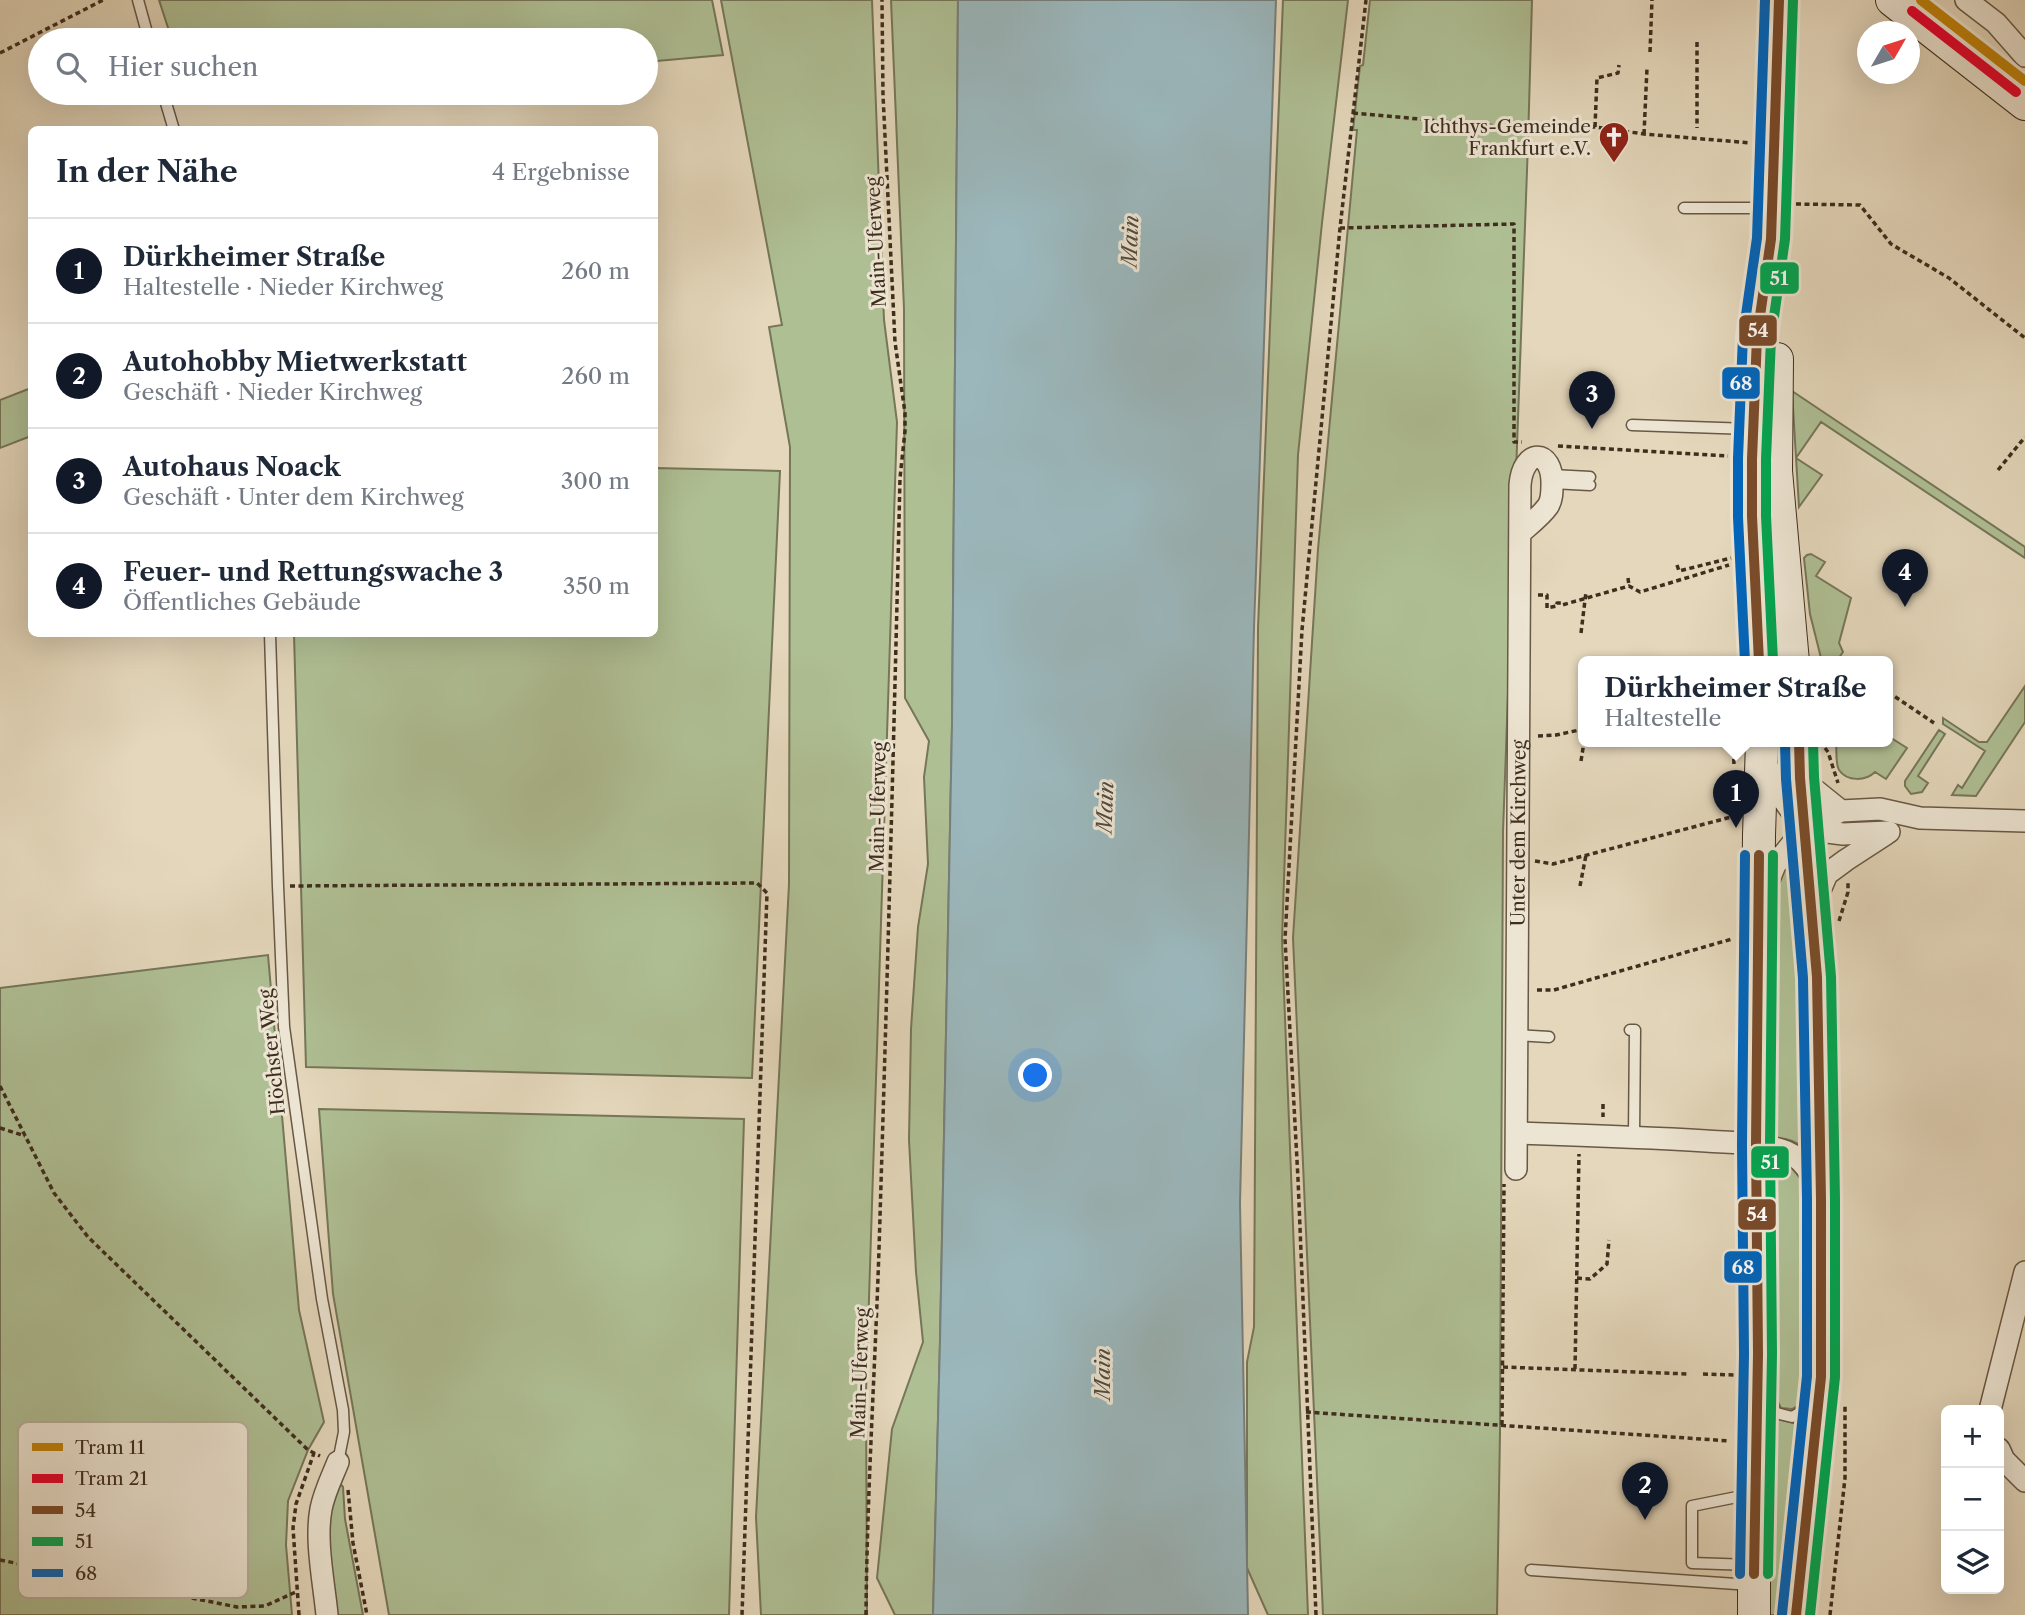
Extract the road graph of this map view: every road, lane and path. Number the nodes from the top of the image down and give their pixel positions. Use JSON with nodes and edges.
{"nodes":[{"id":1,"x":103,"y":0,"type":"edge"},
{"id":2,"x":138,"y":0,"type":"edge"},
{"id":3,"x":881,"y":0,"type":"edge"},
{"id":4,"x":1366,"y":0,"type":"edge"},
{"id":5,"x":1652,"y":0,"type":"edge"},
{"id":6,"x":1779,"y":0,"type":"edge"},
{"id":7,"x":1892,"y":0,"type":"edge"},
{"id":8,"x":1966,"y":0,"type":"edge"},
{"id":9,"x":49,"y":28,"type":"edge"},
{"id":10,"x":146,"y":28,"type":"edge"},
{"id":11,"x":28,"y":39,"type":"edge"},
{"id":12,"x":1697,"y":41,"type":"dead end"},
{"id":13,"x":1650,"y":52,"type":"dead end"},
{"id":14,"x":0,"y":53,"type":"edge"},
{"id":15,"x":2025,"y":56,"type":"edge"},
{"id":16,"x":1619,"y":65,"type":"dead end"},
{"id":17,"x":1647,"y":68,"type":"dead end"},
{"id":18,"x":2025,"y":104,"type":"edge"},
{"id":19,"x":167,"y":105,"type":"edge"},
{"id":20,"x":1353,"y":113,"type":"junction"},
{"id":21,"x":173,"y":126,"type":"edge"},
{"id":22,"x":1595,"y":127,"type":"junction"},
{"id":23,"x":1697,"y":128,"type":"dead end"},
{"id":24,"x":1644,"y":134,"type":"junction"},
{"id":25,"x":1774,"y":145,"type":"junction"},
{"id":26,"x":1684,"y":208,"type":"dead end"},
{"id":27,"x":1772,"y":224,"type":"junction"},
{"id":28,"x":1340,"y":228,"type":"junction"},
{"id":29,"x":2025,"y":338,"type":"edge"},
{"id":30,"x":1633,"y":425,"type":"dead end"},
{"id":31,"x":1753,"y":430,"type":"junction"},
{"id":32,"x":2025,"y":437,"type":"edge"},
{"id":33,"x":1529,"y":443,"type":"dead end"},
{"id":34,"x":1551,"y":445,"type":"dead end"},
{"id":35,"x":1731,"y":456,"type":"dead end"},
{"id":36,"x":1998,"y":470,"type":"dead end"},
{"id":37,"x":1552,"y":479,"type":"junction"},
{"id":38,"x":1590,"y":481,"type":"dead end"},
{"id":39,"x":1766,"y":517,"type":"junction"},
{"id":40,"x":1520,"y":533,"type":"junction"},
{"id":41,"x":1734,"y":557,"type":"dead end"},
{"id":42,"x":1734,"y":564,"type":"dead end"},
{"id":43,"x":1677,"y":565,"type":"dead end"},
{"id":44,"x":1628,"y":578,"type":"dead end"},
{"id":45,"x":1629,"y":586,"type":"junction"},
{"id":46,"x":1586,"y":592,"type":"dead end"},
{"id":47,"x":1585,"y":599,"type":"junction"},
{"id":48,"x":1562,"y":604,"type":"dead end"},
{"id":49,"x":1581,"y":633,"type":"dead end"},
{"id":50,"x":270,"y":637,"type":"edge"},
{"id":51,"x":1759,"y":656,"type":"edge"},
{"id":52,"x":1792,"y":656,"type":"edge"},
{"id":53,"x":1893,"y":695,"type":"edge"},
{"id":54,"x":1934,"y":723,"type":"dead end"},
{"id":55,"x":1578,"y":730,"type":"edge"},
{"id":56,"x":1560,"y":734,"type":"dead end"},
{"id":57,"x":1583,"y":747,"type":"edge"},
{"id":58,"x":1799,"y":747,"type":"edge"},
{"id":59,"x":1763,"y":749,"type":"edge"},
{"id":60,"x":1581,"y":761,"type":"dead end"},
{"id":61,"x":1800,"y":778,"type":"junction"},
{"id":62,"x":1841,"y":811,"type":"junction"},
{"id":63,"x":1737,"y":816,"type":"dead end"},
{"id":64,"x":1920,"y":818,"type":"junction"},
{"id":65,"x":2023,"y":818,"type":"edge"},
{"id":66,"x":1804,"y":829,"type":"junction"},
{"id":67,"x":1889,"y":832,"type":"junction"},
{"id":68,"x":1586,"y":855,"type":"junction"},
{"id":69,"x":1558,"y":863,"type":"dead end"},
{"id":70,"x":278,"y":886,"type":"junction"},
{"id":71,"x":1580,"y":886,"type":"dead end"},
{"id":72,"x":1760,"y":904,"type":"junction"},
{"id":73,"x":1810,"y":912,"type":"junction"},
{"id":74,"x":1741,"y":937,"type":"dead end"},
{"id":75,"x":1557,"y":989,"type":"dead end"},
{"id":76,"x":1630,"y":1030,"type":"dead end"},
{"id":77,"x":1516,"y":1035,"type":"junction"},
{"id":78,"x":1549,"y":1037,"type":"dead end"},
{"id":79,"x":0,"y":1086,"type":"edge"},
{"id":80,"x":1602,"y":1104,"type":"dead end"},
{"id":81,"x":1602,"y":1114,"type":"dead end"},
{"id":82,"x":0,"y":1128,"type":"edge"},
{"id":83,"x":1517,"y":1133,"type":"junction"},
{"id":84,"x":1579,"y":1135,"type":"junction"},
{"id":85,"x":25,"y":1136,"type":"junction"},
{"id":86,"x":1634,"y":1136,"type":"junction"},
{"id":87,"x":1771,"y":1148,"type":"junction"},
{"id":88,"x":1516,"y":1169,"type":"joint"},
{"id":89,"x":1821,"y":1199,"type":"junction"},
{"id":90,"x":1609,"y":1240,"type":"dead end"},
{"id":91,"x":2025,"y":1272,"type":"edge"},
{"id":92,"x":1577,"y":1278,"type":"junction"},
{"id":93,"x":1747,"y":1364,"type":"junction"},
{"id":94,"x":1503,"y":1367,"type":"junction"},
{"id":95,"x":1575,"y":1369,"type":"junction"},
{"id":96,"x":1688,"y":1374,"type":"dead end"},
{"id":97,"x":1703,"y":1374,"type":"dead end"},
{"id":98,"x":1821,"y":1377,"type":"junction"},
{"id":99,"x":1991,"y":1405,"type":"edge"},
{"id":100,"x":1306,"y":1412,"type":"junction"},
{"id":101,"x":1503,"y":1425,"type":"junction"},
{"id":102,"x":1736,"y":1441,"type":"dead end"},
{"id":103,"x":314,"y":1453,"type":"dead end"},
{"id":104,"x":2004,"y":1460,"type":"edge"},
{"id":105,"x":338,"y":1462,"type":"junction"},
{"id":106,"x":2025,"y":1481,"type":"edge"},
{"id":107,"x":1754,"y":1493,"type":"junction"},
{"id":108,"x":0,"y":1559,"type":"edge"},
{"id":109,"x":18,"y":1563,"type":"edge"},
{"id":110,"x":1531,"y":1570,"type":"dead end"},
{"id":111,"x":1754,"y":1589,"type":"edge"},
{"id":112,"x":298,"y":1591,"type":"dead end"},
{"id":113,"x":193,"y":1598,"type":"edge"},
{"id":114,"x":327,"y":1615,"type":"edge"},
{"id":115,"x":367,"y":1615,"type":"edge"},
{"id":116,"x":742,"y":1615,"type":"edge"},
{"id":117,"x":866,"y":1615,"type":"edge"},
{"id":118,"x":1316,"y":1615,"type":"edge"},
{"id":119,"x":1796,"y":1615,"type":"edge"}],
"edges":[{"from":1,"to":9,"type":"path"},
{"from":2,"to":10,"type":"lane"},
{"from":3,"to":117,"type":"path","name":"Main-Uferweg"},
{"from":4,"to":20,"type":"path"},
{"from":5,"to":13,"type":"path"},
{"from":6,"to":25,"type":"main road"},
{"from":7,"to":18,"type":"main road"},
{"from":8,"to":15,"type":"street"},
{"from":11,"to":14,"type":"path"},
{"from":12,"to":23,"type":"path"},
{"from":16,"to":22,"type":"path"},
{"from":17,"to":24,"type":"path"},
{"from":19,"to":21,"type":"lane"},
{"from":20,"to":22,"type":"path"},
{"from":20,"to":28,"type":"path"},
{"from":22,"to":24,"type":"path"},
{"from":24,"to":25,"type":"path"},
{"from":25,"to":27,"type":"main road"},
{"from":26,"to":27,"type":"lane"},
{"from":27,"to":29,"type":"path"},
{"from":27,"to":31,"type":"main road"},
{"from":27,"to":39,"type":"main road"},
{"from":28,"to":33,"type":"path"},
{"from":28,"to":100,"type":"path"},
{"from":30,"to":31,"type":"lane"},
{"from":31,"to":39,"type":"main road"},
{"from":32,"to":36,"type":"path"},
{"from":34,"to":35,"type":"path"},
{"from":37,"to":38,"type":"lane"},
{"from":37,"to":40,"type":"street"},
{"from":37,"to":40,"type":"street","name":"Unter dem Kirchweg"},
{"from":39,"to":51,"type":"main road"},
{"from":39,"to":52,"type":"main road"},
{"from":40,"to":77,"type":"street","name":"Unter dem Kirchweg"},
{"from":41,"to":43,"type":"path"},
{"from":42,"to":45,"type":"path"},
{"from":44,"to":45,"type":"path"},
{"from":45,"to":47,"type":"path"},
{"from":46,"to":47,"type":"path"},
{"from":47,"to":48,"type":"path"},
{"from":47,"to":49,"type":"path"},
{"from":50,"to":70,"type":"lane","name":"Höchster Weg"},
{"from":53,"to":54,"type":"path"},
{"from":55,"to":56,"type":"path"},
{"from":57,"to":60,"type":"path"},
{"from":58,"to":61,"type":"main road"},
{"from":59,"to":66,"type":"street"},
{"from":59,"to":72,"type":"main road"},
{"from":61,"to":62,"type":"street"},
{"from":61,"to":66,"type":"main road"},
{"from":62,"to":64,"type":"street"},
{"from":62,"to":66,"type":"street"},
{"from":63,"to":68,"type":"path"},
{"from":64,"to":65,"type":"street"},
{"from":64,"to":67,"type":"street"},
{"from":66,"to":67,"type":"street"},
{"from":66,"to":72,"type":"street"},
{"from":66,"to":73,"type":"main road"},
{"from":67,"to":73,"type":"street"},
{"from":68,"to":69,"type":"path"},
{"from":68,"to":71,"type":"path"},
{"from":70,"to":105,"type":"lane","name":"Höchster Weg"},
{"from":70,"to":116,"type":"path"},
{"from":72,"to":87,"type":"main road"},
{"from":73,"to":89,"type":"main road"},
{"from":74,"to":75,"type":"path"},
{"from":76,"to":86,"type":"lane"},
{"from":77,"to":78,"type":"lane"},
{"from":77,"to":83,"type":"street","name":"Unter dem Kirchweg"},
{"from":79,"to":85,"type":"path"},
{"from":80,"to":81,"type":"path"},
{"from":82,"to":85,"type":"path"},
{"from":83,"to":84,"type":"street"},
{"from":83,"to":88,"type":"street","name":"Unter dem Kirchweg"},
{"from":84,"to":86,"type":"street"},
{"from":84,"to":92,"type":"path"},
{"from":85,"to":103,"type":"path"},
{"from":86,"to":87,"type":"street"},
{"from":87,"to":89,"type":"street"},
{"from":87,"to":93,"type":"main road"},
{"from":88,"to":94,"type":"path"},
{"from":89,"to":98,"type":"main road"},
{"from":90,"to":92,"type":"path"},
{"from":91,"to":99,"type":"street"},
{"from":92,"to":95,"type":"path"},
{"from":93,"to":97,"type":"path"},
{"from":93,"to":98,"type":"lane"},
{"from":93,"to":107,"type":"main road"},
{"from":94,"to":95,"type":"path"},
{"from":94,"to":101,"type":"path"},
{"from":95,"to":96,"type":"path"},
{"from":98,"to":119,"type":"main road"},
{"from":100,"to":101,"type":"path"},
{"from":100,"to":118,"type":"path"},
{"from":101,"to":102,"type":"path"},
{"from":104,"to":106,"type":"street"},
{"from":105,"to":114,"type":"street"},
{"from":105,"to":115,"type":"path"},
{"from":107,"to":111,"type":"main road"},
{"from":107,"to":111,"type":"lane"},
{"from":108,"to":109,"type":"path"},
{"from":110,"to":111,"type":"lane"},
{"from":112,"to":113,"type":"path"}]}
